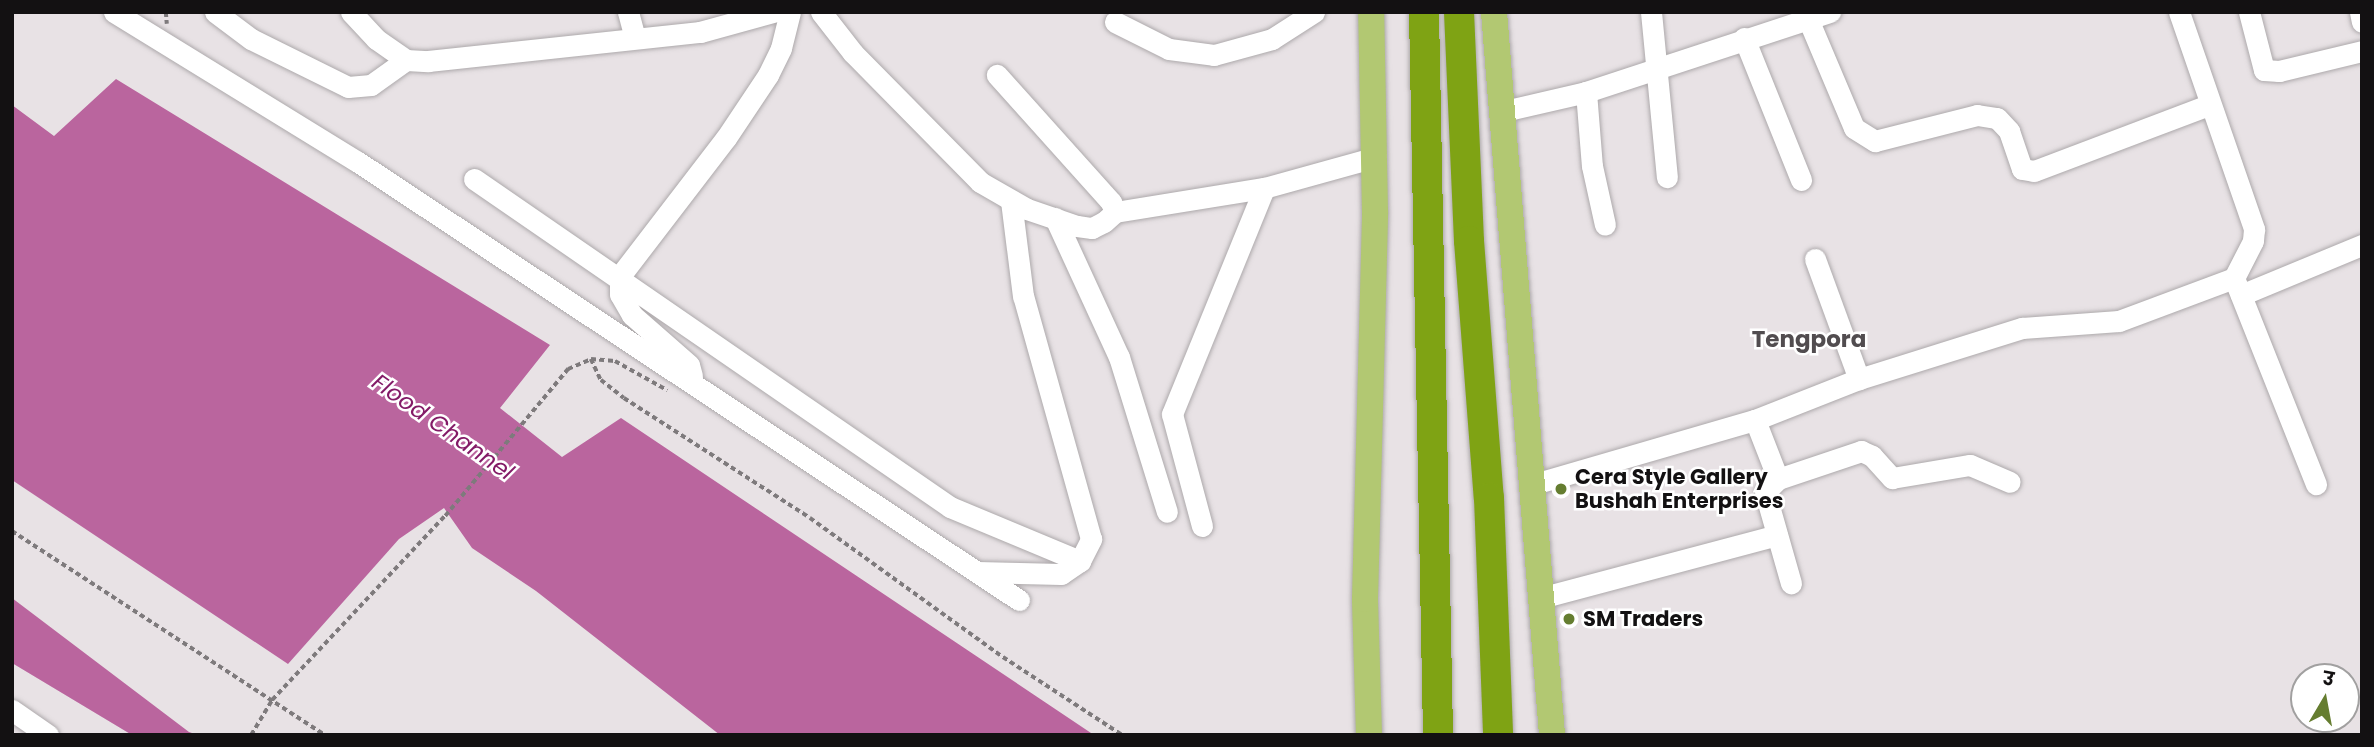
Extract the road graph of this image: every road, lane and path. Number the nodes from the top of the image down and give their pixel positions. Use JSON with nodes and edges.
{"nodes":[{"id":1,"x":114,"y":12,"type":"edge"},
{"id":2,"x":215,"y":12,"type":"edge"},
{"id":3,"x":351,"y":12,"type":"edge"},
{"id":4,"x":628,"y":12,"type":"edge"},
{"id":5,"x":773,"y":12,"type":"edge"},
{"id":6,"x":790,"y":12,"type":"edge"},
{"id":7,"x":821,"y":12,"type":"edge"},
{"id":8,"x":1314,"y":12,"type":"edge"},
{"id":9,"x":1371,"y":12,"type":"edge"},
{"id":10,"x":1424,"y":12,"type":"edge"},
{"id":11,"x":1459,"y":12,"type":"edge"},
{"id":12,"x":1494,"y":12,"type":"edge"},
{"id":13,"x":1651,"y":12,"type":"edge"},
{"id":14,"x":1830,"y":12,"type":"edge"},
{"id":15,"x":2179,"y":12,"type":"edge"},
{"id":16,"x":2249,"y":12,"type":"edge"},
{"id":17,"x":2360,"y":12,"type":"edge"},
{"id":18,"x":1782,"y":19,"type":"edge"},
{"id":19,"x":1808,"y":19,"type":"junction"},
{"id":20,"x":1115,"y":22,"type":"dead end"},
{"id":21,"x":2362,"y":22,"type":"edge"},
{"id":22,"x":635,"y":38,"type":"junction"},
{"id":23,"x":1744,"y":38,"type":"junction"},
{"id":24,"x":2362,"y":51,"type":"edge"},
{"id":25,"x":406,"y":60,"type":"junction"},
{"id":26,"x":1656,"y":70,"type":"junction"},
{"id":27,"x":997,"y":75,"type":"dead end"},
{"id":28,"x":1586,"y":92,"type":"junction"},
{"id":29,"x":2209,"y":105,"type":"junction"},
{"id":30,"x":1504,"y":111,"type":"junction"},
{"id":31,"x":1376,"y":157,"type":"junction"},
{"id":32,"x":1667,"y":177,"type":"dead end"},
{"id":33,"x":474,"y":179,"type":"dead end"},
{"id":34,"x":1801,"y":180,"type":"dead end"},
{"id":35,"x":1264,"y":188,"type":"junction"},
{"id":36,"x":1011,"y":201,"type":"junction"},
{"id":37,"x":1115,"y":212,"type":"junction"},
{"id":38,"x":1055,"y":218,"type":"junction"},
{"id":39,"x":1605,"y":225,"type":"dead end"},
{"id":40,"x":2362,"y":245,"type":"edge"},
{"id":41,"x":1815,"y":259,"type":"dead end"},
{"id":42,"x":620,"y":276,"type":"junction"},
{"id":43,"x":2238,"y":287,"type":"junction"},
{"id":44,"x":591,"y":359,"type":"junction"},
{"id":45,"x":1859,"y":379,"type":"junction"},
{"id":46,"x":693,"y":383,"type":"junction"},
{"id":47,"x":1755,"y":420,"type":"junction"},
{"id":48,"x":1778,"y":479,"type":"junction"},
{"id":49,"x":2010,"y":482,"type":"dead end"},
{"id":50,"x":1534,"y":484,"type":"junction"},
{"id":51,"x":2316,"y":484,"type":"dead end"},
{"id":52,"x":1167,"y":512,"type":"dead end"},
{"id":53,"x":1202,"y":526,"type":"dead end"},
{"id":54,"x":12,"y":531,"type":"edge"},
{"id":55,"x":1777,"y":535,"type":"junction"},
{"id":56,"x":1080,"y":561,"type":"junction"},
{"id":57,"x":977,"y":572,"type":"junction"},
{"id":58,"x":1791,"y":583,"type":"dead end"},
{"id":59,"x":1544,"y":597,"type":"junction"},
{"id":60,"x":1019,"y":600,"type":"dead end"},
{"id":61,"x":272,"y":700,"type":"junction"},
{"id":62,"x":12,"y":710,"type":"edge"},
{"id":63,"x":48,"y":735,"type":"edge"},
{"id":64,"x":251,"y":735,"type":"edge"},
{"id":65,"x":325,"y":735,"type":"edge"},
{"id":66,"x":1122,"y":735,"type":"edge"},
{"id":67,"x":1369,"y":735,"type":"edge"},
{"id":68,"x":1438,"y":735,"type":"edge"},
{"id":69,"x":1498,"y":735,"type":"edge"},
{"id":70,"x":1552,"y":735,"type":"edge"}],
"edges":[{"from":1,"to":46,"type":"street"},
{"from":2,"to":25,"type":"street"},
{"from":3,"to":25,"type":"street"},
{"from":4,"to":22,"type":"street"},
{"from":5,"to":22,"type":"street"},
{"from":6,"to":42,"type":"street"},
{"from":7,"to":36,"type":"street"},
{"from":8,"to":20,"type":"street"},
{"from":9,"to":31,"type":"main road"},
{"from":10,"to":68,"type":"highway"},
{"from":11,"to":69,"type":"highway"},
{"from":12,"to":30,"type":"main road"},
{"from":13,"to":26,"type":"street"},
{"from":14,"to":19,"type":"street"},
{"from":15,"to":29,"type":"street"},
{"from":16,"to":24,"type":"street"},
{"from":17,"to":21,"type":"street"},
{"from":18,"to":19,"type":"street"},
{"from":18,"to":23,"type":"street"},
{"from":19,"to":29,"type":"street"},
{"from":22,"to":25,"type":"street"},
{"from":23,"to":26,"type":"street"},
{"from":23,"to":34,"type":"street"},
{"from":26,"to":28,"type":"street"},
{"from":26,"to":32,"type":"street"},
{"from":27,"to":37,"type":"street"},
{"from":28,"to":30,"type":"street"},
{"from":28,"to":39,"type":"street"},
{"from":29,"to":43,"type":"street"},
{"from":30,"to":50,"type":"main road"},
{"from":31,"to":35,"type":"street"},
{"from":31,"to":67,"type":"main road"},
{"from":33,"to":42,"type":"street"},
{"from":35,"to":37,"type":"street"},
{"from":35,"to":53,"type":"street"},
{"from":36,"to":38,"type":"street"},
{"from":36,"to":56,"type":"street"},
{"from":37,"to":38,"type":"street"},
{"from":38,"to":52,"type":"street"},
{"from":40,"to":43,"type":"street"},
{"from":41,"to":45,"type":"street"},
{"from":42,"to":46,"type":"street"},
{"from":42,"to":56,"type":"street"},
{"from":43,"to":45,"type":"street"},
{"from":43,"to":51,"type":"street"},
{"from":44,"to":46,"type":"path"},
{"from":44,"to":61,"type":"path"},
{"from":44,"to":66,"type":"path"},
{"from":45,"to":47,"type":"street"},
{"from":46,"to":57,"type":"street"},
{"from":47,"to":48,"type":"street"},
{"from":47,"to":50,"type":"street"},
{"from":48,"to":49,"type":"street"},
{"from":48,"to":55,"type":"street"},
{"from":50,"to":59,"type":"main road"},
{"from":54,"to":61,"type":"path"},
{"from":55,"to":58,"type":"street"},
{"from":55,"to":59,"type":"street"},
{"from":56,"to":57,"type":"street"},
{"from":57,"to":60,"type":"street"},
{"from":59,"to":70,"type":"main road"},
{"from":61,"to":64,"type":"path"},
{"from":61,"to":65,"type":"path"},
{"from":62,"to":63,"type":"street"}]}
